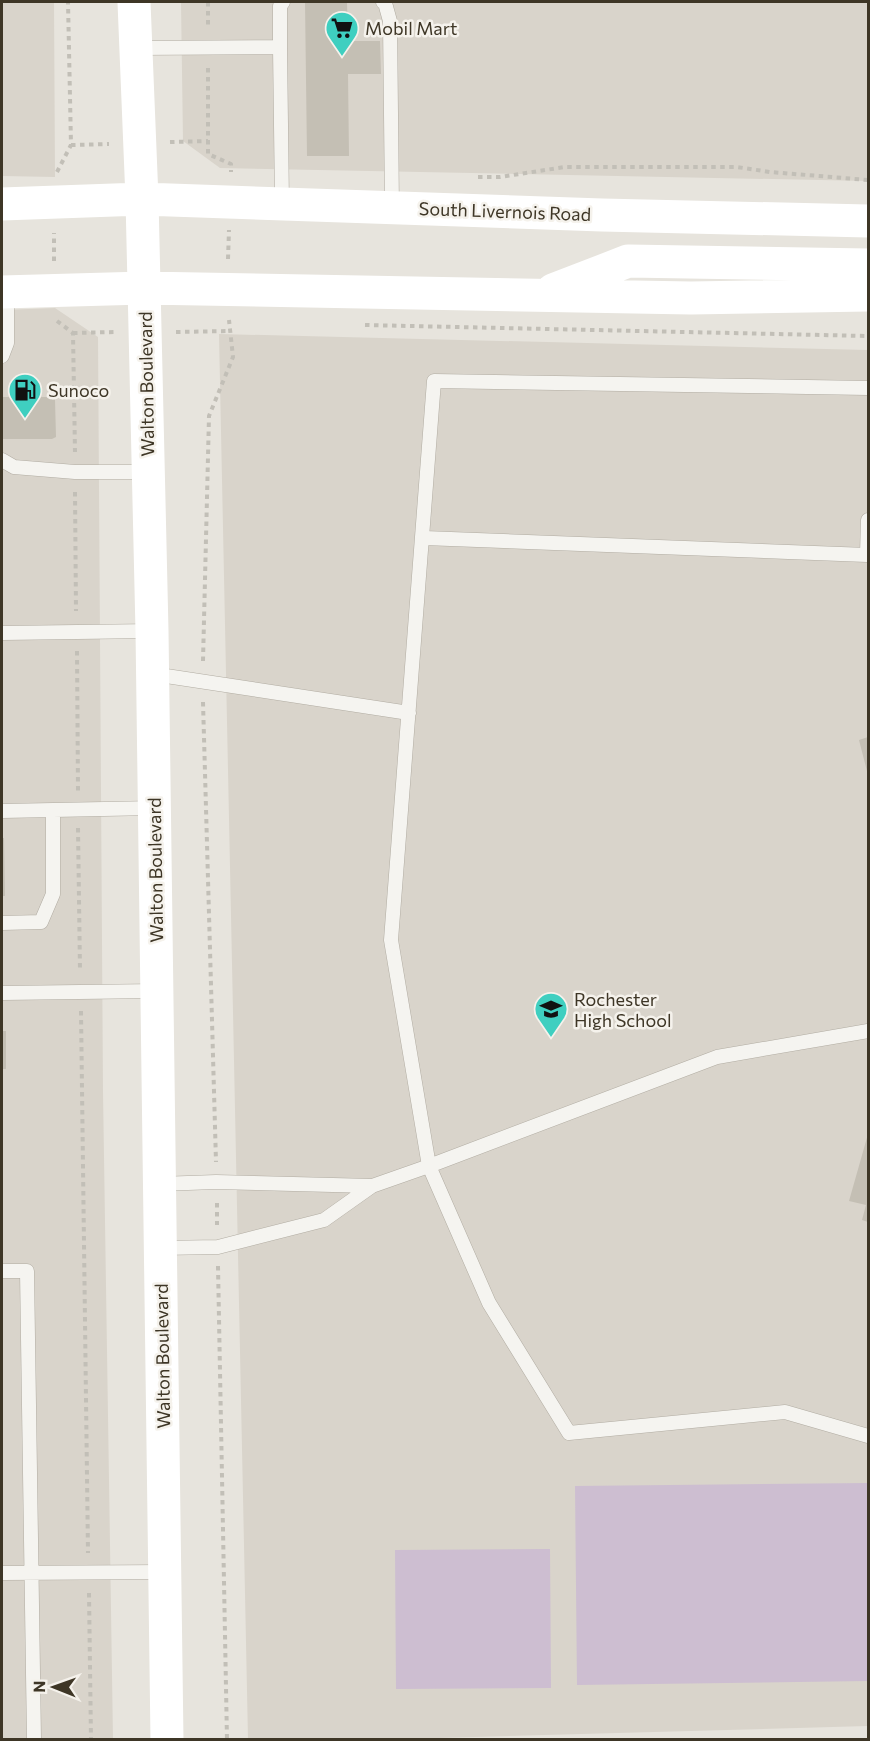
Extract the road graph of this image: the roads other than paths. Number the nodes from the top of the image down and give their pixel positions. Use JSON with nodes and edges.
{"nodes":[{"id":1,"x":135,"y":2,"type":"edge"},
{"id":2,"x":283,"y":2,"type":"edge"},
{"id":3,"x":383,"y":2,"type":"edge"},
{"id":4,"x":280,"y":47,"type":"junction"},
{"id":5,"x":136,"y":48,"type":"junction"},
{"id":6,"x":142,"y":199,"type":"junction"},
{"id":7,"x":2,"y":204,"type":"edge"},
{"id":8,"x":282,"y":204,"type":"junction"},
{"id":9,"x":392,"y":207,"type":"junction"},
{"id":10,"x":868,"y":221,"type":"edge"},
{"id":11,"x":868,"y":265,"type":"edge"},
{"id":12,"x":144,"y":288,"type":"junction"},
{"id":13,"x":4,"y":292,"type":"edge"},
{"id":14,"x":868,"y":295,"type":"edge"},
{"id":15,"x":537,"y":296,"type":"junction"},
{"id":16,"x":2,"y":356,"type":"edge"},
{"id":17,"x":868,"y":388,"type":"edge"},
{"id":18,"x":2,"y":460,"type":"edge"},
{"id":19,"x":148,"y":472,"type":"junction"},
{"id":20,"x":868,"y":520,"type":"edge"},
{"id":21,"x":423,"y":538,"type":"junction"},
{"id":22,"x":868,"y":555,"type":"edge"},
{"id":23,"x":152,"y":631,"type":"junction"},
{"id":24,"x":2,"y":633,"type":"edge"},
{"id":25,"x":153,"y":674,"type":"junction"},
{"id":26,"x":409,"y":713,"type":"junction"},
{"id":27,"x":155,"y":808,"type":"junction"},
{"id":28,"x":2,"y":811,"type":"edge"},
{"id":29,"x":53,"y":811,"type":"junction"},
{"id":30,"x":2,"y":923,"type":"edge"},
{"id":31,"x":157,"y":991,"type":"junction"},
{"id":32,"x":2,"y":993,"type":"edge"},
{"id":33,"x":868,"y":1031,"type":"edge"},
{"id":34,"x":429,"y":1166,"type":"junction"},
{"id":35,"x":159,"y":1184,"type":"junction"},
{"id":36,"x":372,"y":1185,"type":"junction"},
{"id":37,"x":160,"y":1248,"type":"junction"},
{"id":38,"x":2,"y":1271,"type":"edge"},
{"id":39,"x":868,"y":1436,"type":"edge"},
{"id":40,"x":166,"y":1572,"type":"junction"},
{"id":41,"x":2,"y":1573,"type":"edge"},
{"id":42,"x":33,"y":1573,"type":"junction"},
{"id":43,"x":34,"y":1740,"type":"edge"},
{"id":44,"x":167,"y":1740,"type":"edge"}],
"edges":[{"from":1,"to":5,"type":"main road","name":"Walton Boulevard"},
{"from":2,"to":4,"type":"lane"},
{"from":3,"to":9,"type":"lane"},
{"from":4,"to":5,"type":"lane"},
{"from":4,"to":8,"type":"lane"},
{"from":5,"to":6,"type":"main road","name":"Walton Boulevard"},
{"from":6,"to":7,"type":"main road","name":"South Livernois Road"},
{"from":6,"to":8,"type":"main road","name":"South Livernois Road"},
{"from":6,"to":12,"type":"main road","name":"Walton Boulevard"},
{"from":8,"to":9,"type":"main road","name":"South Livernois Road"},
{"from":9,"to":10,"type":"main road","name":"South Livernois Road"},
{"from":11,"to":15,"type":"main road"},
{"from":12,"to":13,"type":"main road"},
{"from":12,"to":15,"type":"main road"},
{"from":12,"to":19,"type":"main road","name":"Walton Boulevard"},
{"from":13,"to":16,"type":"lane"},
{"from":14,"to":15,"type":"main road"},
{"from":17,"to":21,"type":"lane"},
{"from":18,"to":19,"type":"lane"},
{"from":19,"to":23,"type":"main road","name":"Walton Boulevard"},
{"from":20,"to":22,"type":"lane"},
{"from":21,"to":22,"type":"lane"},
{"from":21,"to":26,"type":"lane"},
{"from":23,"to":24,"type":"lane"},
{"from":23,"to":25,"type":"main road","name":"Walton Boulevard"},
{"from":25,"to":26,"type":"lane"},
{"from":25,"to":27,"type":"main road","name":"Walton Boulevard"},
{"from":26,"to":34,"type":"lane"},
{"from":27,"to":29,"type":"lane"},
{"from":27,"to":31,"type":"main road","name":"Walton Boulevard"},
{"from":28,"to":29,"type":"lane"},
{"from":29,"to":30,"type":"lane"},
{"from":31,"to":32,"type":"lane"},
{"from":31,"to":35,"type":"main road","name":"Walton Boulevard"},
{"from":33,"to":34,"type":"lane"},
{"from":34,"to":36,"type":"lane"},
{"from":34,"to":39,"type":"lane"},
{"from":35,"to":36,"type":"lane"},
{"from":35,"to":37,"type":"main road","name":"Walton Boulevard"},
{"from":36,"to":37,"type":"lane"},
{"from":37,"to":40,"type":"main road","name":"Walton Boulevard"},
{"from":38,"to":42,"type":"lane"},
{"from":40,"to":42,"type":"lane"},
{"from":40,"to":44,"type":"main road","name":"Walton Boulevard"},
{"from":41,"to":42,"type":"lane"},
{"from":42,"to":43,"type":"lane"}]}
